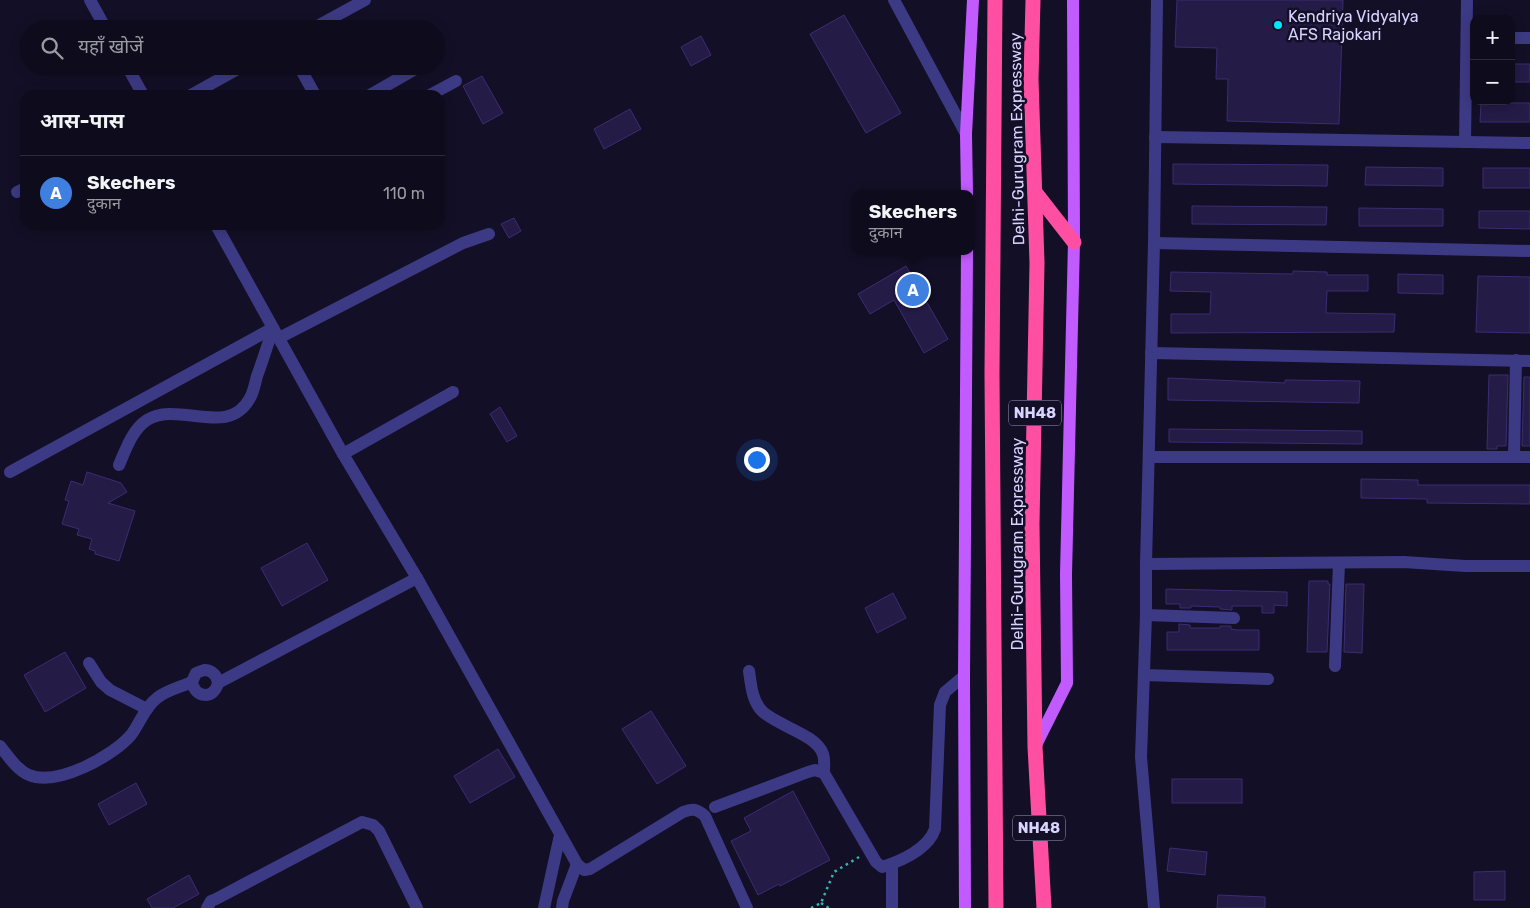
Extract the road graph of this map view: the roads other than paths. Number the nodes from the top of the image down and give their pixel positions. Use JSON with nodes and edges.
{"nodes":[{"id":1,"x":90,"y":0,"type":"edge"},
{"id":2,"x":365,"y":0,"type":"edge"},
{"id":3,"x":894,"y":0,"type":"edge"},
{"id":4,"x":973,"y":0,"type":"edge"},
{"id":5,"x":995,"y":0,"type":"edge"},
{"id":6,"x":1033,"y":0,"type":"edge"},
{"id":7,"x":1073,"y":0,"type":"edge"},
{"id":8,"x":1157,"y":0,"type":"edge"},
{"id":9,"x":1467,"y":0,"type":"edge"},
{"id":10,"x":101,"y":20,"type":"edge"},
{"id":11,"x":328,"y":20,"type":"edge"},
{"id":12,"x":1470,"y":37,"type":"edge"},
{"id":13,"x":1515,"y":38,"type":"edge"},
{"id":14,"x":1530,"y":38,"type":"edge"},
{"id":15,"x":132,"y":75,"type":"edge"},
{"id":16,"x":227,"y":75,"type":"edge"},
{"id":17,"x":303,"y":75,"type":"edge"},
{"id":18,"x":405,"y":75,"type":"edge"},
{"id":19,"x":456,"y":81,"type":"dead end"},
{"id":20,"x":140,"y":90,"type":"edge"},
{"id":21,"x":200,"y":90,"type":"edge"},
{"id":22,"x":312,"y":90,"type":"edge"},
{"id":23,"x":379,"y":90,"type":"edge"},
{"id":24,"x":439,"y":90,"type":"edge"},
{"id":25,"x":966,"y":134,"type":"junction"},
{"id":26,"x":1156,"y":137,"type":"junction"},
{"id":27,"x":1465,"y":142,"type":"junction"},
{"id":28,"x":1530,"y":143,"type":"edge"},
{"id":29,"x":967,"y":190,"type":"edge"},
{"id":30,"x":1035,"y":192,"type":"junction"},
{"id":31,"x":219,"y":230,"type":"edge"},
{"id":32,"x":489,"y":234,"type":"dead end"},
{"id":33,"x":1074,"y":242,"type":"junction"},
{"id":34,"x":1154,"y":243,"type":"junction"},
{"id":35,"x":1530,"y":251,"type":"edge"},
{"id":36,"x":967,"y":255,"type":"edge"},
{"id":37,"x":276,"y":333,"type":"junction"},
{"id":38,"x":1151,"y":352,"type":"junction"},
{"id":39,"x":1516,"y":360,"type":"junction"},
{"id":40,"x":1530,"y":361,"type":"edge"},
{"id":41,"x":453,"y":392,"type":"dead end"},
{"id":42,"x":343,"y":454,"type":"junction"},
{"id":43,"x":1149,"y":457,"type":"junction"},
{"id":44,"x":1514,"y":457,"type":"junction"},
{"id":45,"x":1530,"y":457,"type":"edge"},
{"id":46,"x":119,"y":465,"type":"dead end"},
{"id":47,"x":10,"y":472,"type":"dead end"},
{"id":48,"x":1146,"y":564,"type":"junction"},
{"id":49,"x":1339,"y":564,"type":"junction"},
{"id":50,"x":1530,"y":566,"type":"edge"},
{"id":51,"x":417,"y":578,"type":"junction"},
{"id":52,"x":1146,"y":615,"type":"junction"},
{"id":53,"x":1234,"y":618,"type":"dead end"},
{"id":54,"x":89,"y":664,"type":"dead end"},
{"id":55,"x":1335,"y":666,"type":"dead end"},
{"id":56,"x":749,"y":671,"type":"dead end"},
{"id":57,"x":1144,"y":675,"type":"junction"},
{"id":58,"x":964,"y":676,"type":"junction"},
{"id":59,"x":1268,"y":679,"type":"dead end"},
{"id":60,"x":147,"y":709,"type":"junction"},
{"id":61,"x":0,"y":746,"type":"edge"},
{"id":62,"x":1035,"y":747,"type":"junction"},
{"id":63,"x":824,"y":773,"type":"junction"},
{"id":64,"x":715,"y":807,"type":"dead end"},
{"id":65,"x":560,"y":835,"type":"junction"},
{"id":66,"x":577,"y":864,"type":"junction"},
{"id":67,"x":892,"y":864,"type":"junction"},
{"id":68,"x":207,"y":908,"type":"edge"},
{"id":69,"x":417,"y":908,"type":"edge"},
{"id":70,"x":544,"y":908,"type":"edge"},
{"id":71,"x":562,"y":908,"type":"edge"},
{"id":72,"x":746,"y":908,"type":"edge"},
{"id":73,"x":892,"y":908,"type":"edge"},
{"id":74,"x":965,"y":908,"type":"edge"},
{"id":75,"x":996,"y":908,"type":"edge"},
{"id":76,"x":1044,"y":908,"type":"edge"},
{"id":77,"x":1154,"y":908,"type":"edge"}],
"edges":[{"from":1,"to":10,"type":"street"},
{"from":2,"to":11,"type":"street"},
{"from":3,"to":25,"type":"street"},
{"from":4,"to":25,"type":"main road"},
{"from":5,"to":75,"type":"highway","name":"Delhi-Gurugram Expressway","number":"NH48"},
{"from":6,"to":30,"type":"highway","name":"Delhi-Gurugram Expressway","number":"NH48"},
{"from":7,"to":33,"type":"main road"},
{"from":8,"to":26,"type":"street"},
{"from":9,"to":12,"type":"street"},
{"from":12,"to":27,"type":"street"},
{"from":13,"to":14,"type":"street"},
{"from":15,"to":20,"type":"street"},
{"from":16,"to":21,"type":"street"},
{"from":17,"to":22,"type":"street"},
{"from":18,"to":23,"type":"street"},
{"from":19,"to":24,"type":"street"},
{"from":25,"to":29,"type":"main road"},
{"from":26,"to":27,"type":"street"},
{"from":26,"to":34,"type":"street"},
{"from":27,"to":28,"type":"street"},
{"from":30,"to":33,"type":"highway"},
{"from":30,"to":62,"type":"highway","name":"Delhi-Gurugram Expressway","number":"NH48"},
{"from":31,"to":37,"type":"street"},
{"from":32,"to":37,"type":"street"},
{"from":33,"to":62,"type":"main road"},
{"from":34,"to":35,"type":"street"},
{"from":34,"to":38,"type":"street"},
{"from":36,"to":58,"type":"main road"},
{"from":37,"to":42,"type":"street"},
{"from":37,"to":46,"type":"street"},
{"from":37,"to":47,"type":"street"},
{"from":38,"to":39,"type":"street"},
{"from":38,"to":43,"type":"street"},
{"from":39,"to":40,"type":"street"},
{"from":39,"to":44,"type":"street"},
{"from":41,"to":42,"type":"street"},
{"from":42,"to":51,"type":"street"},
{"from":43,"to":44,"type":"street"},
{"from":43,"to":48,"type":"street"},
{"from":44,"to":45,"type":"street"},
{"from":48,"to":49,"type":"street"},
{"from":48,"to":52,"type":"street"},
{"from":49,"to":50,"type":"street"},
{"from":49,"to":55,"type":"street"},
{"from":51,"to":60,"type":"street"},
{"from":51,"to":65,"type":"street"},
{"from":52,"to":53,"type":"street"},
{"from":52,"to":57,"type":"street"},
{"from":54,"to":60,"type":"street"},
{"from":56,"to":63,"type":"street"},
{"from":57,"to":59,"type":"street"},
{"from":57,"to":77,"type":"street"},
{"from":58,"to":67,"type":"street"},
{"from":58,"to":74,"type":"main road"},
{"from":60,"to":61,"type":"street"},
{"from":62,"to":76,"type":"highway","name":"Delhi-Gurugram Expressway","number":"NH48"},
{"from":63,"to":64,"type":"street"},
{"from":63,"to":67,"type":"street"},
{"from":65,"to":66,"type":"street"},
{"from":65,"to":70,"type":"street"},
{"from":66,"to":71,"type":"street"},
{"from":66,"to":72,"type":"street"},
{"from":67,"to":73,"type":"street"},
{"from":68,"to":69,"type":"street"}]}
